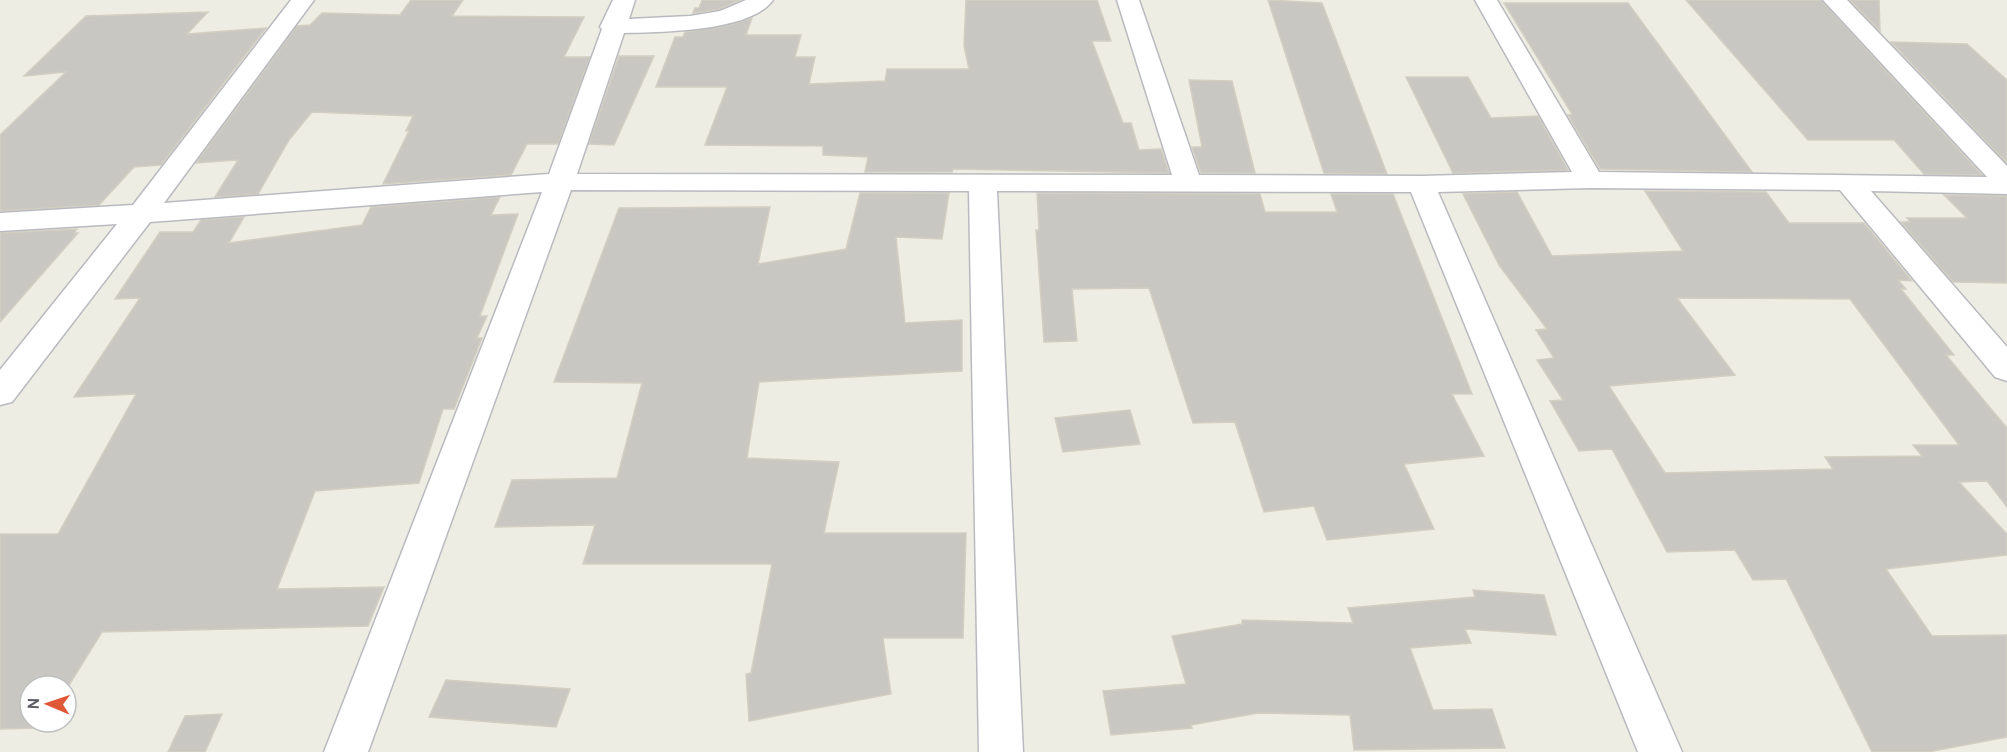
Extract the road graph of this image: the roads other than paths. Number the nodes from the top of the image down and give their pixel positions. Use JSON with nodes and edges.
{"nodes":[{"id":1,"x":303,"y":0,"type":"edge"},
{"id":2,"x":762,"y":0,"type":"edge"},
{"id":3,"x":1128,"y":0,"type":"edge"},
{"id":4,"x":1486,"y":0,"type":"edge"},
{"id":5,"x":1834,"y":0,"type":"edge"},
{"id":6,"x":618,"y":14,"type":"edge"},
{"id":7,"x":1590,"y":180,"type":"junction"},
{"id":8,"x":983,"y":181,"type":"junction"},
{"id":9,"x":560,"y":182,"type":"junction"},
{"id":10,"x":1848,"y":182,"type":"junction"},
{"id":11,"x":1188,"y":183,"type":"junction"},
{"id":12,"x":1421,"y":184,"type":"junction"},
{"id":13,"x":2007,"y":184,"type":"edge"},
{"id":14,"x":141,"y":214,"type":"junction"},
{"id":15,"x":0,"y":222,"type":"edge"},
{"id":16,"x":2007,"y":369,"type":"edge"},
{"id":17,"x":0,"y":393,"type":"edge"},
{"id":18,"x":346,"y":752,"type":"edge"},
{"id":19,"x":1001,"y":752,"type":"edge"},
{"id":20,"x":1660,"y":752,"type":"edge"}],
"edges":[{"from":1,"to":14,"type":"street"},
{"from":2,"to":6,"type":"street"},
{"from":3,"to":11,"type":"street"},
{"from":4,"to":7,"type":"street"},
{"from":5,"to":13,"type":"street"},
{"from":6,"to":9,"type":"street"},
{"from":7,"to":10,"type":"street"},
{"from":7,"to":12,"type":"street"},
{"from":8,"to":9,"type":"street"},
{"from":8,"to":11,"type":"street"},
{"from":8,"to":19,"type":"street"},
{"from":9,"to":14,"type":"street"},
{"from":9,"to":18,"type":"street"},
{"from":10,"to":13,"type":"street"},
{"from":10,"to":16,"type":"street"},
{"from":11,"to":12,"type":"street"},
{"from":12,"to":20,"type":"street"},
{"from":14,"to":15,"type":"street"},
{"from":14,"to":17,"type":"street"}]}
